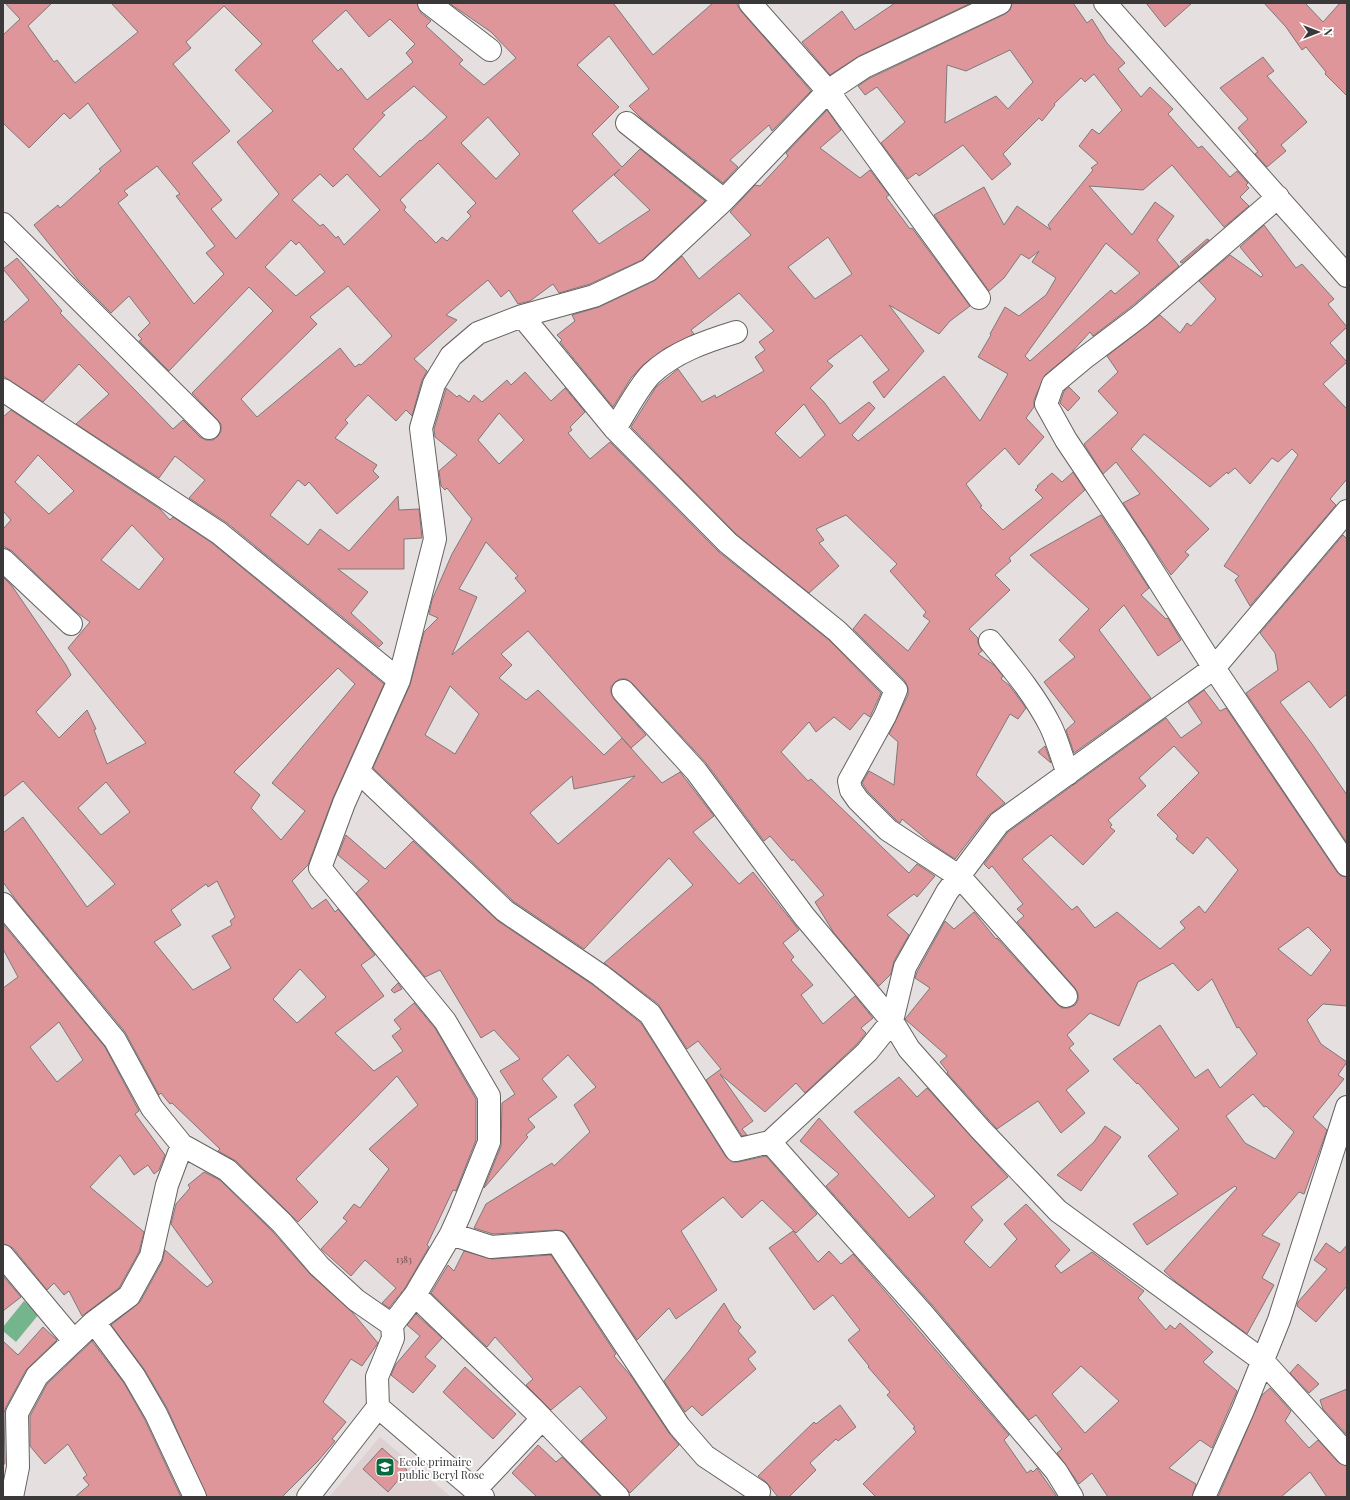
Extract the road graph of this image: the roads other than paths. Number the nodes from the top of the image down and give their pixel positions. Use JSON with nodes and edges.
{"nodes":[{"id":1,"x":750,"y":3,"type":"edge"},
{"id":2,"x":1000,"y":3,"type":"edge"},
{"id":3,"x":1105,"y":3,"type":"edge"},
{"id":4,"x":437,"y":6,"type":"edge"},
{"id":5,"x":490,"y":50,"type":"dead end"},
{"id":6,"x":828,"y":91,"type":"junction"},
{"id":7,"x":627,"y":123,"type":"dead end"},
{"id":8,"x":1278,"y":197,"type":"junction"},
{"id":9,"x":724,"y":200,"type":"junction"},
{"id":10,"x":3,"y":224,"type":"edge"},
{"id":11,"x":1347,"y":276,"type":"edge"},
{"id":12,"x":978,"y":298,"type":"dead end"},
{"id":13,"x":522,"y":316,"type":"junction"},
{"id":14,"x":736,"y":332,"type":"dead end"},
{"id":15,"x":3,"y":390,"type":"edge"},
{"id":16,"x":209,"y":428,"type":"dead end"},
{"id":17,"x":615,"y":429,"type":"junction"},
{"id":18,"x":1347,"y":511,"type":"edge"},
{"id":19,"x":3,"y":560,"type":"edge"},
{"id":20,"x":71,"y":624,"type":"dead end"},
{"id":21,"x":990,"y":641,"type":"dead end"},
{"id":22,"x":1214,"y":668,"type":"junction"},
{"id":23,"x":399,"y":680,"type":"junction"},
{"id":24,"x":623,"y":691,"type":"dead end"},
{"id":25,"x":359,"y":772,"type":"junction"},
{"id":26,"x":1068,"y":774,"type":"junction"},
{"id":27,"x":1347,"y":865,"type":"edge"},
{"id":28,"x":960,"y":876,"type":"junction"},
{"id":29,"x":3,"y":904,"type":"edge"},
{"id":30,"x":1066,"y":996,"type":"dead end"},
{"id":31,"x":892,"y":1021,"type":"junction"},
{"id":32,"x":1347,"y":1107,"type":"edge"},
{"id":33,"x":770,"y":1142,"type":"junction"},
{"id":34,"x":182,"y":1145,"type":"junction"},
{"id":35,"x":450,"y":1234,"type":"junction"},
{"id":36,"x":3,"y":1256,"type":"edge"},
{"id":37,"x":415,"y":1295,"type":"junction"},
{"id":38,"x":94,"y":1322,"type":"junction"},
{"id":39,"x":392,"y":1325,"type":"junction"},
{"id":40,"x":74,"y":1341,"type":"junction"},
{"id":41,"x":1262,"y":1360,"type":"junction"},
{"id":42,"x":378,"y":1407,"type":"junction"},
{"id":43,"x":542,"y":1419,"type":"junction"},
{"id":44,"x":1347,"y":1454,"type":"edge"},
{"id":45,"x":759,"y":1492,"type":"dead end"},
{"id":46,"x":479,"y":1494,"type":"edge"},
{"id":47,"x":12,"y":1497,"type":"edge"},
{"id":48,"x":195,"y":1497,"type":"edge"},
{"id":49,"x":308,"y":1497,"type":"edge"},
{"id":50,"x":618,"y":1497,"type":"edge"},
{"id":51,"x":1072,"y":1497,"type":"edge"},
{"id":52,"x":1204,"y":1497,"type":"edge"}],
"edges":[{"from":1,"to":6,"type":"street"},
{"from":2,"to":6,"type":"street"},
{"from":3,"to":8,"type":"street"},
{"from":4,"to":5,"type":"street"},
{"from":6,"to":9,"type":"street"},
{"from":6,"to":12,"type":"street"},
{"from":7,"to":9,"type":"street"},
{"from":8,"to":11,"type":"street"},
{"from":8,"to":22,"type":"street"},
{"from":9,"to":13,"type":"street"},
{"from":10,"to":16,"type":"street"},
{"from":13,"to":17,"type":"street"},
{"from":13,"to":23,"type":"street"},
{"from":14,"to":17,"type":"street"},
{"from":15,"to":23,"type":"street"},
{"from":17,"to":28,"type":"street"},
{"from":18,"to":22,"type":"street"},
{"from":19,"to":20,"type":"street"},
{"from":21,"to":26,"type":"street"},
{"from":22,"to":26,"type":"street"},
{"from":22,"to":27,"type":"street"},
{"from":23,"to":25,"type":"street"},
{"from":24,"to":31,"type":"street"},
{"from":25,"to":33,"type":"street"},
{"from":25,"to":35,"type":"street"},
{"from":26,"to":28,"type":"street"},
{"from":28,"to":30,"type":"street"},
{"from":28,"to":31,"type":"street"},
{"from":29,"to":34,"type":"street"},
{"from":31,"to":33,"type":"street"},
{"from":31,"to":41,"type":"street"},
{"from":32,"to":41,"type":"street"},
{"from":33,"to":51,"type":"street"},
{"from":34,"to":38,"type":"street"},
{"from":34,"to":39,"type":"street"},
{"from":35,"to":37,"type":"street"},
{"from":35,"to":45,"type":"street"},
{"from":36,"to":40,"type":"street"},
{"from":37,"to":39,"type":"street"},
{"from":37,"to":43,"type":"street"},
{"from":38,"to":40,"type":"street"},
{"from":38,"to":48,"type":"street"},
{"from":39,"to":42,"type":"street"},
{"from":40,"to":47,"type":"street"},
{"from":41,"to":44,"type":"street"},
{"from":41,"to":52,"type":"street"},
{"from":42,"to":46,"type":"street"},
{"from":42,"to":49,"type":"street"},
{"from":43,"to":46,"type":"street"},
{"from":43,"to":50,"type":"street"}]}
